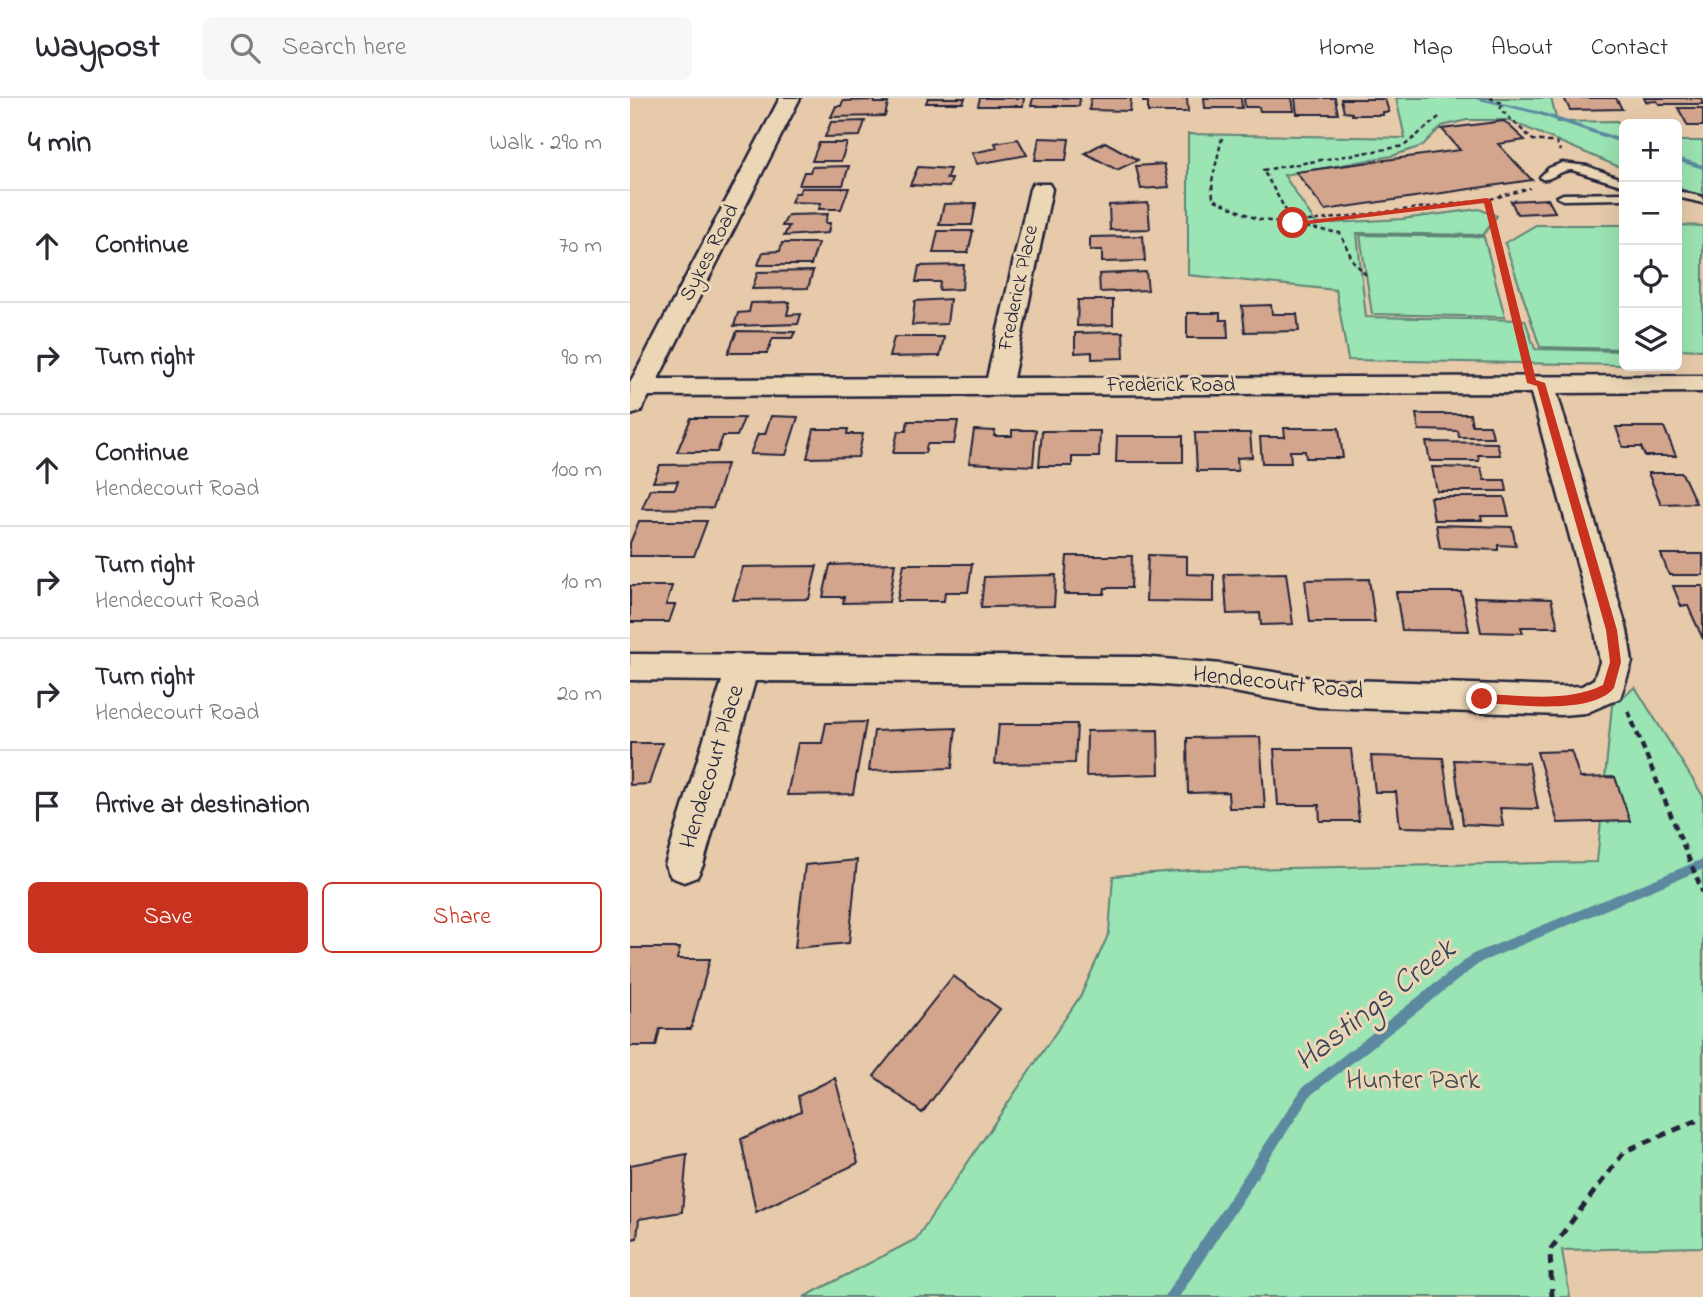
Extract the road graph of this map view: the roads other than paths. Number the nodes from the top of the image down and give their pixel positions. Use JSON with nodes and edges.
{"nodes":[{"id":1,"x":790,"y":98,"type":"edge"},
{"id":2,"x":1546,"y":177,"type":"road end"},
{"id":3,"x":1621,"y":182,"type":"edge"},
{"id":4,"x":1041,"y":189,"type":"dead end"},
{"id":5,"x":1619,"y":196,"type":"edge"},
{"id":6,"x":1682,"y":196,"type":"edge"},
{"id":7,"x":1563,"y":197,"type":"dead end"},
{"id":8,"x":1703,"y":200,"type":"edge"},
{"id":9,"x":1536,"y":383,"type":"junction"},
{"id":10,"x":1703,"y":384,"type":"edge"},
{"id":11,"x":998,"y":387,"type":"junction"},
{"id":12,"x":635,"y":398,"type":"edge"},
{"id":13,"x":630,"y":667,"type":"edge"},
{"id":14,"x":742,"y":670,"type":"junction"},
{"id":15,"x":684,"y":865,"type":"dead end"}],
"edges":[{"from":1,"to":12,"type":"street","name":"Sykes Road"},
{"from":2,"to":3,"type":"lane"},
{"from":4,"to":11,"type":"street","name":"Frederick Place"},
{"from":5,"to":7,"type":"lane"},
{"from":6,"to":8,"type":"lane"},
{"from":9,"to":10,"type":"street","name":"Frederick Road"},
{"from":9,"to":11,"type":"street","name":"Frederick Road"},
{"from":9,"to":14,"type":"street","name":"Hendecourt Road"},
{"from":11,"to":12,"type":"street","name":"Frederick Road"},
{"from":13,"to":14,"type":"street","name":"Hendecourt Road"},
{"from":14,"to":15,"type":"street","name":"Hendecourt Place"}]}
